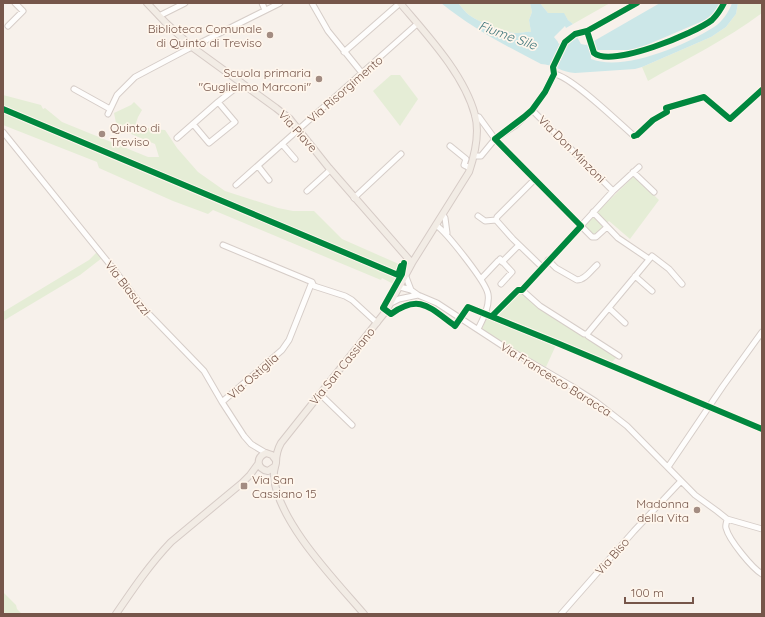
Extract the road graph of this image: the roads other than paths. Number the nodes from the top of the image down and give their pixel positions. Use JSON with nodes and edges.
{"nodes":[{"id":1,"x":15,"y":3,"type":"edge"},
{"id":2,"x":147,"y":3,"type":"edge"},
{"id":3,"x":185,"y":3,"type":"edge"},
{"id":4,"x":262,"y":3,"type":"edge"},
{"id":5,"x":280,"y":3,"type":"edge"},
{"id":6,"x":312,"y":3,"type":"edge"},
{"id":7,"x":400,"y":3,"type":"edge"},
{"id":8,"x":637,"y":3,"type":"edge"},
{"id":9,"x":265,"y":10,"type":"junction"},
{"id":10,"x":159,"y":16,"type":"junction"},
{"id":11,"x":417,"y":24,"type":"junction"},
{"id":12,"x":8,"y":26,"type":"dead end"},
{"id":13,"x":575,"y":34,"type":"dead end"},
{"id":14,"x":192,"y":47,"type":"junction"},
{"id":15,"x":344,"y":52,"type":"junction"},
{"id":16,"x":553,"y":67,"type":"dead end"},
{"id":17,"x":362,"y":73,"type":"junction"},
{"id":18,"x":554,"y":74,"type":"junction"},
{"id":19,"x":242,"y":83,"type":"junction"},
{"id":20,"x":74,"y":89,"type":"dead end"},
{"id":21,"x":218,"y":102,"type":"junction"},
{"id":22,"x":532,"y":110,"type":"junction"},
{"id":23,"x":475,"y":116,"type":"junction"},
{"id":24,"x":193,"y":124,"type":"junction"},
{"id":25,"x":298,"y":129,"type":"junction"},
{"id":26,"x":3,"y":132,"type":"edge"},
{"id":27,"x":634,"y":136,"type":"dead end"},
{"id":28,"x":177,"y":138,"type":"dead end"},
{"id":29,"x":495,"y":139,"type":"junction"},
{"id":30,"x":282,"y":144,"type":"junction"},
{"id":31,"x":450,"y":146,"type":"dead end"},
{"id":32,"x":401,"y":154,"type":"dead end"},
{"id":33,"x":474,"y":156,"type":"junction"},
{"id":34,"x":296,"y":159,"type":"dead end"},
{"id":35,"x":258,"y":166,"type":"junction"},
{"id":36,"x":639,"y":167,"type":"dead end"},
{"id":37,"x":470,"y":168,"type":"junction"},
{"id":38,"x":330,"y":170,"type":"junction"},
{"id":39,"x":633,"y":172,"type":"junction"},
{"id":40,"x":535,"y":179,"type":"junction"},
{"id":41,"x":269,"y":180,"type":"dead end"},
{"id":42,"x":236,"y":185,"type":"dead end"},
{"id":43,"x":613,"y":190,"type":"junction"},
{"id":44,"x":306,"y":191,"type":"dead end"},
{"id":45,"x":654,"y":192,"type":"dead end"},
{"id":46,"x":354,"y":198,"type":"junction"},
{"id":47,"x":593,"y":212,"type":"junction"},
{"id":48,"x":443,"y":215,"type":"junction"},
{"id":49,"x":478,"y":216,"type":"dead end"},
{"id":50,"x":496,"y":220,"type":"junction"},
{"id":51,"x":436,"y":225,"type":"junction"},
{"id":52,"x":581,"y":226,"type":"junction"},
{"id":53,"x":607,"y":226,"type":"junction"},
{"id":54,"x":447,"y":234,"type":"junction"},
{"id":55,"x":223,"y":245,"type":"dead end"},
{"id":56,"x":519,"y":245,"type":"junction"},
{"id":57,"x":650,"y":259,"type":"junction"},
{"id":58,"x":548,"y":260,"type":"junction"},
{"id":59,"x":500,"y":261,"type":"junction"},
{"id":60,"x":412,"y":263,"type":"junction"},
{"id":61,"x":597,"y":264,"type":"dead end"},
{"id":62,"x":542,"y":267,"type":"junction"},
{"id":63,"x":636,"y":276,"type":"junction"},
{"id":64,"x":406,"y":277,"type":"junction"},
{"id":65,"x":481,"y":279,"type":"junction"},
{"id":66,"x":312,"y":282,"type":"junction"},
{"id":67,"x":501,"y":284,"type":"dead end"},
{"id":68,"x":682,"y":284,"type":"dead end"},
{"id":69,"x":400,"y":287,"type":"junction"},
{"id":70,"x":411,"y":290,"type":"junction"},
{"id":71,"x":652,"y":291,"type":"dead end"},
{"id":72,"x":418,"y":295,"type":"junction"},
{"id":73,"x":409,"y":296,"type":"junction"},
{"id":74,"x":391,"y":303,"type":"junction"},
{"id":75,"x":608,"y":308,"type":"junction"},
{"id":76,"x":377,"y":323,"type":"junction"},
{"id":77,"x":625,"y":323,"type":"dead end"},
{"id":78,"x":478,"y":329,"type":"junction"},
{"id":79,"x":762,"y":332,"type":"edge"},
{"id":80,"x":586,"y":334,"type":"junction"},
{"id":81,"x":619,"y":356,"type":"dead end"},
{"id":82,"x":320,"y":394,"type":"junction"},
{"id":83,"x":222,"y":402,"type":"junction"},
{"id":84,"x":352,"y":425,"type":"dead end"},
{"id":85,"x":281,"y":443,"type":"junction"},
{"id":86,"x":251,"y":444,"type":"junction"},
{"id":87,"x":267,"y":453,"type":"junction"},
{"id":88,"x":275,"y":459,"type":"junction"},
{"id":89,"x":259,"y":462,"type":"junction"},
{"id":90,"x":668,"y":467,"type":"junction"},
{"id":91,"x":274,"y":468,"type":"junction"},
{"id":92,"x":265,"y":471,"type":"junction"},
{"id":93,"x":246,"y":479,"type":"junction"},
{"id":94,"x":681,"y":480,"type":"junction"},
{"id":95,"x":275,"y":484,"type":"junction"},
{"id":96,"x":727,"y":519,"type":"junction"},
{"id":97,"x":762,"y":529,"type":"edge"},
{"id":98,"x":762,"y":574,"type":"edge"},
{"id":99,"x":116,"y":614,"type":"edge"},
{"id":100,"x":364,"y":614,"type":"edge"},
{"id":101,"x":561,"y":614,"type":"edge"}],
"edges":[{"from":1,"to":12,"type":"street"},
{"from":2,"to":10,"type":"main road","name":"Via Piave"},
{"from":3,"to":10,"type":"street"},
{"from":4,"to":9,"type":"street"},
{"from":5,"to":9,"type":"street"},
{"from":6,"to":15,"type":"street"},
{"from":7,"to":11,"type":"main road","name":"Via San Cassiano"},
{"from":7,"to":15,"type":"street"},
{"from":8,"to":13,"type":"street"},
{"from":9,"to":14,"type":"street"},
{"from":10,"to":14,"type":"main road","name":"Via Piave"},
{"from":11,"to":17,"type":"street","name":"Via Risorgimento"},
{"from":11,"to":23,"type":"main road","name":"Via San Cassiano"},
{"from":14,"to":19,"type":"main road","name":"Via Piave"},
{"from":14,"to":20,"type":"street"},
{"from":15,"to":17,"type":"street"},
{"from":16,"to":18,"type":"street"},
{"from":17,"to":25,"type":"street","name":"Via Risorgimento"},
{"from":18,"to":22,"type":"street"},
{"from":18,"to":27,"type":"street"},
{"from":19,"to":21,"type":"street"},
{"from":19,"to":25,"type":"main road","name":"Via Piave"},
{"from":21,"to":24,"type":"street"},
{"from":21,"to":24,"type":"street"},
{"from":22,"to":29,"type":"street"},
{"from":22,"to":43,"type":"street","name":"Via Don Minzoni"},
{"from":23,"to":29,"type":"street"},
{"from":23,"to":33,"type":"main road","name":"Via San Cassiano"},
{"from":24,"to":28,"type":"street"},
{"from":25,"to":30,"type":"street","name":"Via Risorgimento"},
{"from":25,"to":38,"type":"main road","name":"Via Piave"},
{"from":26,"to":83,"type":"street","name":"Via Biasuzzi"},
{"from":29,"to":33,"type":"street"},
{"from":29,"to":40,"type":"street"},
{"from":30,"to":34,"type":"street"},
{"from":30,"to":35,"type":"street","name":"Via Risorgimento"},
{"from":31,"to":37,"type":"street"},
{"from":32,"to":46,"type":"street"},
{"from":33,"to":37,"type":"main road","name":"Via San Cassiano"},
{"from":35,"to":41,"type":"street"},
{"from":35,"to":42,"type":"street","name":"Via Risorgimento"},
{"from":36,"to":39,"type":"street"},
{"from":37,"to":48,"type":"main road","name":"Via San Cassiano"},
{"from":38,"to":44,"type":"street"},
{"from":38,"to":46,"type":"main road","name":"Via Piave"},
{"from":39,"to":43,"type":"street"},
{"from":39,"to":45,"type":"street"},
{"from":40,"to":50,"type":"street"},
{"from":40,"to":52,"type":"street"},
{"from":43,"to":47,"type":"street"},
{"from":46,"to":60,"type":"main road","name":"Via Piave"},
{"from":47,"to":52,"type":"street"},
{"from":47,"to":53,"type":"street"},
{"from":48,"to":51,"type":"main road","name":"Via San Cassiano"},
{"from":48,"to":54,"type":"street"},
{"from":49,"to":50,"type":"street"},
{"from":50,"to":56,"type":"street"},
{"from":51,"to":54,"type":"street"},
{"from":51,"to":60,"type":"main road","name":"Via San Cassiano"},
{"from":52,"to":53,"type":"street"},
{"from":52,"to":58,"type":"street"},
{"from":53,"to":57,"type":"street"},
{"from":54,"to":65,"type":"street"},
{"from":55,"to":66,"type":"street"},
{"from":56,"to":59,"type":"street"},
{"from":56,"to":62,"type":"street"},
{"from":57,"to":63,"type":"street"},
{"from":57,"to":68,"type":"street"},
{"from":58,"to":61,"type":"street"},
{"from":58,"to":62,"type":"street"},
{"from":59,"to":65,"type":"street"},
{"from":59,"to":67,"type":"street"},
{"from":60,"to":64,"type":"main road","name":"Via San Cassiano"},
{"from":62,"to":80,"type":"street"},
{"from":63,"to":71,"type":"street"},
{"from":63,"to":75,"type":"street"},
{"from":64,"to":69,"type":"main road","name":"Via San Cassiano"},
{"from":64,"to":70,"type":"street"},
{"from":65,"to":78,"type":"street"},
{"from":66,"to":76,"type":"street"},
{"from":66,"to":83,"type":"street","name":"Via Ostiglia"},
{"from":69,"to":70,"type":"street","name":"Via Francesco Baracca"},
{"from":69,"to":73,"type":"street"},
{"from":69,"to":74,"type":"main road","name":"Via San Cassiano"},
{"from":70,"to":72,"type":"street","name":"Via Francesco Baracca"},
{"from":72,"to":73,"type":"street","name":"Via Francesco Baracca"},
{"from":72,"to":78,"type":"street","name":"Via Francesco Baracca"},
{"from":73,"to":74,"type":"street","name":"Via Francesco Baracca"},
{"from":74,"to":76,"type":"main road","name":"Via San Cassiano"},
{"from":75,"to":77,"type":"street"},
{"from":75,"to":80,"type":"street"},
{"from":76,"to":82,"type":"main road","name":"Via San Cassiano"},
{"from":78,"to":90,"type":"street","name":"Via Francesco Baracca"},
{"from":79,"to":90,"type":"street"},
{"from":80,"to":81,"type":"street"},
{"from":82,"to":84,"type":"street"},
{"from":82,"to":85,"type":"main road","name":"Via San Cassiano"},
{"from":83,"to":86,"type":"street","name":"Via Biasuzzi"},
{"from":85,"to":87,"type":"main road","name":"Via San Cassiano"},
{"from":85,"to":88,"type":"main road","name":"Via San Cassiano"},
{"from":86,"to":87,"type":"street","name":"Via Biasuzzi"},
{"from":86,"to":89,"type":"street","name":"Via Biasuzzi"},
{"from":87,"to":88,"type":"main road"},
{"from":87,"to":89,"type":"main road"},
{"from":88,"to":91,"type":"main road"},
{"from":89,"to":92,"type":"main road"},
{"from":89,"to":93,"type":"main road"},
{"from":90,"to":94,"type":"street","name":"Via Francesco Baracca"},
{"from":91,"to":92,"type":"main road"},
{"from":91,"to":95,"type":"main road"},
{"from":92,"to":93,"type":"main road"},
{"from":92,"to":95,"type":"main road"},
{"from":93,"to":99,"type":"main road"},
{"from":94,"to":96,"type":"street","name":"Via Francesco Baracca"},
{"from":94,"to":101,"type":"street","name":"Via Biso"},
{"from":95,"to":100,"type":"main road"},
{"from":96,"to":97,"type":"street","name":"Via Francesco Baracca"},
{"from":96,"to":98,"type":"street"}]}
